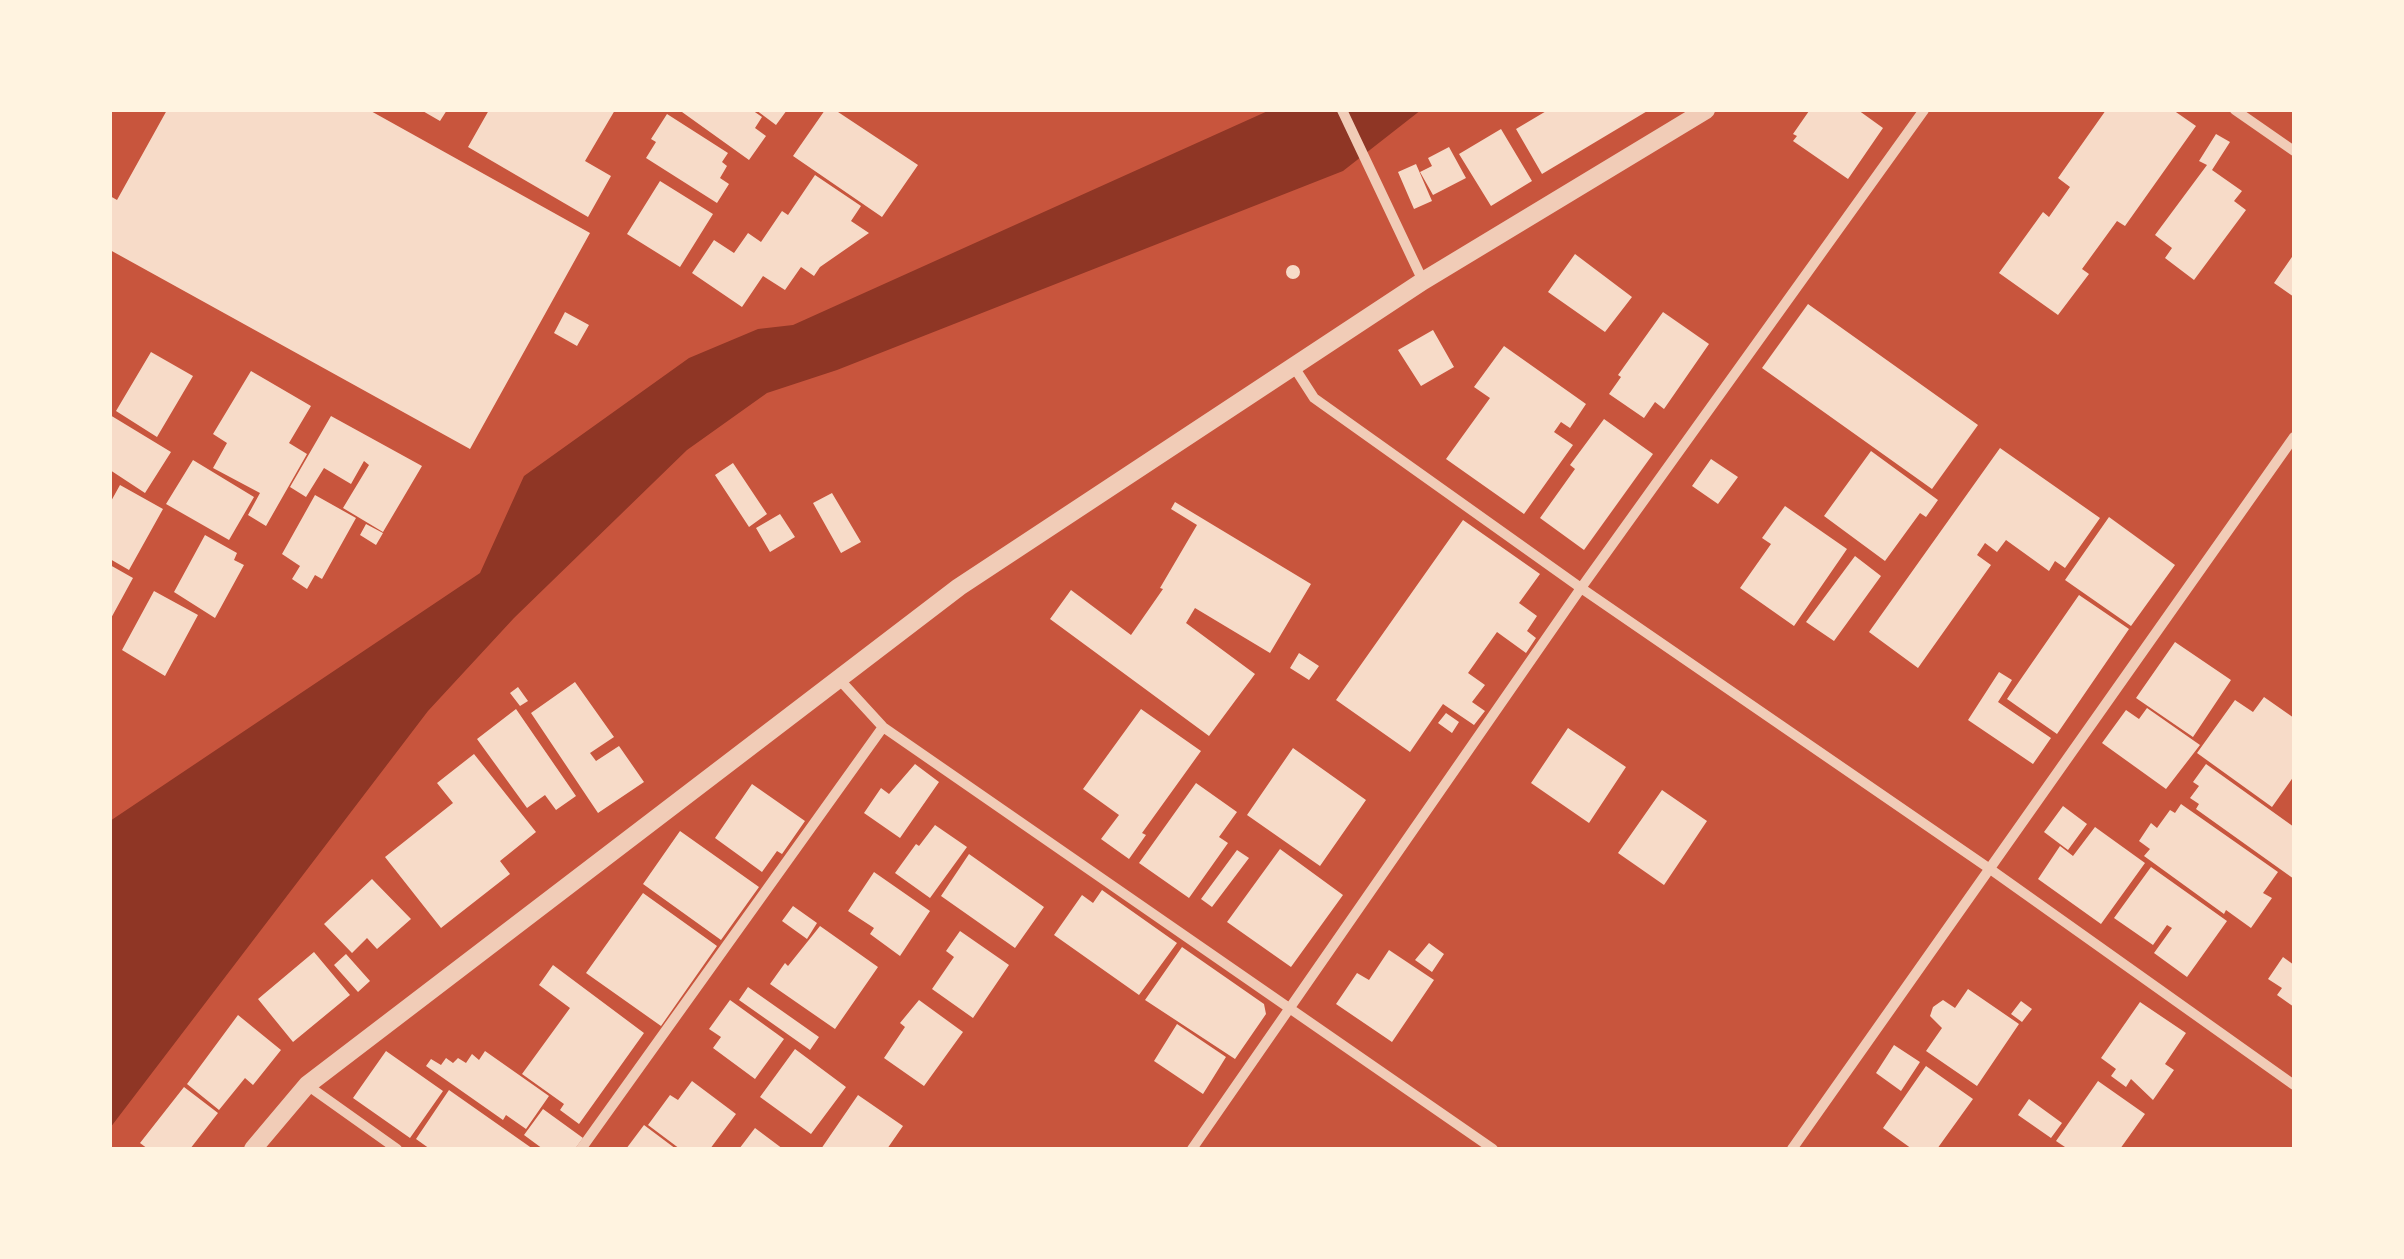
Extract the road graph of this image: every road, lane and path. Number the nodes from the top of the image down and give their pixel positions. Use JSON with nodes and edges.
{"nodes":[{"id":1,"x":1342,"y":110,"type":"edge"},
{"id":2,"x":1706,"y":110,"type":"edge"},
{"id":3,"x":1924,"y":110,"type":"edge"},
{"id":4,"x":2236,"y":110,"type":"edge"},
{"id":5,"x":2294,"y":150,"type":"edge"},
{"id":6,"x":1424,"y":281,"type":"junction"},
{"id":7,"x":1294,"y":366,"type":"junction"},
{"id":8,"x":2294,"y":437,"type":"edge"},
{"id":9,"x":1581,"y":588,"type":"junction"},
{"id":10,"x":838,"y":678,"type":"junction"},
{"id":11,"x":883,"y":727,"type":"junction"},
{"id":12,"x":1990,"y":868,"type":"junction"},
{"id":13,"x":1291,"y":1009,"type":"junction"},
{"id":14,"x":307,"y":1085,"type":"junction"},
{"id":15,"x":2294,"y":1085,"type":"edge"},
{"id":16,"x":253,"y":1149,"type":"edge"},
{"id":17,"x":397,"y":1149,"type":"edge"},
{"id":18,"x":581,"y":1149,"type":"edge"},
{"id":19,"x":1192,"y":1149,"type":"edge"},
{"id":20,"x":1493,"y":1149,"type":"edge"},
{"id":21,"x":1792,"y":1149,"type":"edge"}],
"edges":[{"from":1,"to":6,"type":"street"},
{"from":2,"to":6,"type":"street"},
{"from":3,"to":9,"type":"street"},
{"from":4,"to":5,"type":"street"},
{"from":6,"to":7,"type":"street"},
{"from":7,"to":9,"type":"street"},
{"from":7,"to":10,"type":"street"},
{"from":8,"to":12,"type":"street"},
{"from":9,"to":12,"type":"street"},
{"from":9,"to":13,"type":"street"},
{"from":10,"to":11,"type":"street"},
{"from":10,"to":14,"type":"street"},
{"from":11,"to":13,"type":"street"},
{"from":11,"to":18,"type":"street"},
{"from":12,"to":15,"type":"street"},
{"from":12,"to":21,"type":"street"},
{"from":13,"to":19,"type":"street"},
{"from":13,"to":20,"type":"street"},
{"from":14,"to":16,"type":"street"},
{"from":14,"to":17,"type":"street"}]}
